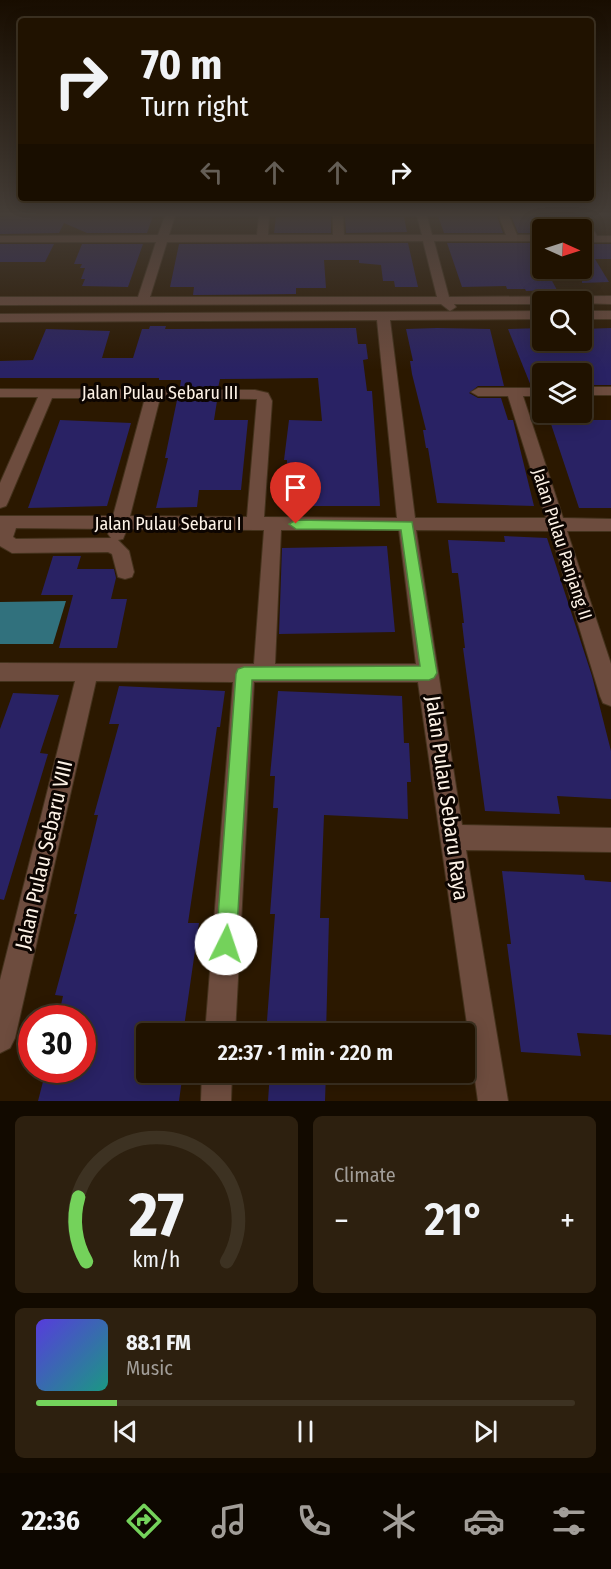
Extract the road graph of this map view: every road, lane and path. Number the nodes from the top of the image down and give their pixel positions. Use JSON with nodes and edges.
{"nodes":[{"id":1,"x":153,"y":267,"type":"edge"},
{"id":2,"x":435,"y":267,"type":"edge"},
{"id":3,"x":143,"y":300,"type":"junction"},
{"id":4,"x":444,"y":300,"type":"junction"},
{"id":5,"x":611,"y":300,"type":"edge"},
{"id":6,"x":0,"y":301,"type":"edge"},
{"id":7,"x":436,"y":315,"type":"junction"},
{"id":8,"x":458,"y":315,"type":"junction"},
{"id":9,"x":532,"y":315,"type":"edge"},
{"id":10,"x":592,"y":315,"type":"edge"},
{"id":11,"x":611,"y":315,"type":"edge"},
{"id":12,"x":383,"y":316,"type":"junction"},
{"id":13,"x":0,"y":318,"type":"edge"},
{"id":14,"x":592,"y":391,"type":"edge"},
{"id":15,"x":611,"y":391,"type":"edge"},
{"id":16,"x":478,"y":392,"type":"dead end"},
{"id":17,"x":514,"y":392,"type":"junction"},
{"id":18,"x":532,"y":392,"type":"edge"},
{"id":19,"x":0,"y":393,"type":"edge"},
{"id":20,"x":47,"y":393,"type":"junction"},
{"id":21,"x":154,"y":393,"type":"junction"},
{"id":22,"x":0,"y":502,"type":"edge"},
{"id":23,"x":4,"y":523,"type":"edge"},
{"id":24,"x":120,"y":523,"type":"junction"},
{"id":25,"x":255,"y":524,"type":"junction"},
{"id":26,"x":273,"y":524,"type":"junction"},
{"id":27,"x":407,"y":525,"type":"junction"},
{"id":28,"x":556,"y":525,"type":"junction"},
{"id":29,"x":611,"y":525,"type":"edge"},
{"id":30,"x":112,"y":545,"type":"junction"},
{"id":31,"x":125,"y":572,"type":"dead end"},
{"id":32,"x":0,"y":672,"type":"edge"},
{"id":33,"x":87,"y":672,"type":"junction"},
{"id":34,"x":429,"y":673,"type":"junction"},
{"id":35,"x":254,"y":674,"type":"junction"},
{"id":36,"x":611,"y":696,"type":"edge"},
{"id":37,"x":451,"y":837,"type":"junction"},
{"id":38,"x":611,"y":840,"type":"edge"},
{"id":39,"x":221,"y":1023,"type":"edge"},
{"id":40,"x":0,"y":1038,"type":"edge"},
{"id":41,"x":217,"y":1083,"type":"edge"},
{"id":42,"x":216,"y":1101,"type":"edge"},
{"id":43,"x":494,"y":1101,"type":"edge"}],
"edges":[{"from":1,"to":3,"type":"street"},
{"from":2,"to":4,"type":"street"},
{"from":3,"to":4,"type":"street"},
{"from":3,"to":6,"type":"street"},
{"from":4,"to":5,"type":"street"},
{"from":4,"to":7,"type":"street"},
{"from":4,"to":8,"type":"street"},
{"from":7,"to":8,"type":"street"},
{"from":7,"to":12,"type":"street"},
{"from":8,"to":9,"type":"street"},
{"from":10,"to":11,"type":"street"},
{"from":12,"to":13,"type":"street"},
{"from":12,"to":27,"type":"street","name":"Jalan Pulau Sebaru Raya"},
{"from":14,"to":15,"type":"street"},
{"from":16,"to":17,"type":"street"},
{"from":17,"to":18,"type":"street"},
{"from":17,"to":28,"type":"street","name":"Jalan Pulau Panjang II"},
{"from":19,"to":20,"type":"street","name":"Jalan Pulau Sebaru III"},
{"from":20,"to":21,"type":"street","name":"Jalan Pulau Sebaru III"},
{"from":20,"to":22,"type":"street"},
{"from":21,"to":24,"type":"street"},
{"from":21,"to":25,"type":"street","name":"Jalan Pulau Sebaru III"},
{"from":23,"to":24,"type":"street","name":"Jalan Pulau Sebaru I"},
{"from":23,"to":30,"type":"street"},
{"from":24,"to":25,"type":"street","name":"Jalan Pulau Sebaru I"},
{"from":24,"to":30,"type":"street"},
{"from":25,"to":26,"type":"street","name":"Jalan Pulau Sebaru I"},
{"from":26,"to":27,"type":"street","name":"Jalan Pulau Sebaru I"},
{"from":26,"to":35,"type":"street"},
{"from":27,"to":28,"type":"street","name":"Jalan Pulau Sebaru I"},
{"from":27,"to":34,"type":"street","name":"Jalan Pulau Sebaru Raya"},
{"from":28,"to":29,"type":"street","name":"Jalan Pulau Sebaru I"},
{"from":28,"to":36,"type":"street","name":"Jalan Pulau Panjang II"},
{"from":30,"to":31,"type":"street"},
{"from":32,"to":33,"type":"street"},
{"from":33,"to":35,"type":"street"},
{"from":33,"to":40,"type":"street","name":"Jalan Pulau Sebaru VIII"},
{"from":34,"to":35,"type":"street"},
{"from":34,"to":37,"type":"street","name":"Jalan Pulau Sebaru Raya"},
{"from":35,"to":39,"type":"street"},
{"from":37,"to":38,"type":"street"},
{"from":37,"to":43,"type":"street","name":"Jalan Pulau Sebaru Raya"},
{"from":41,"to":42,"type":"street"}]}
